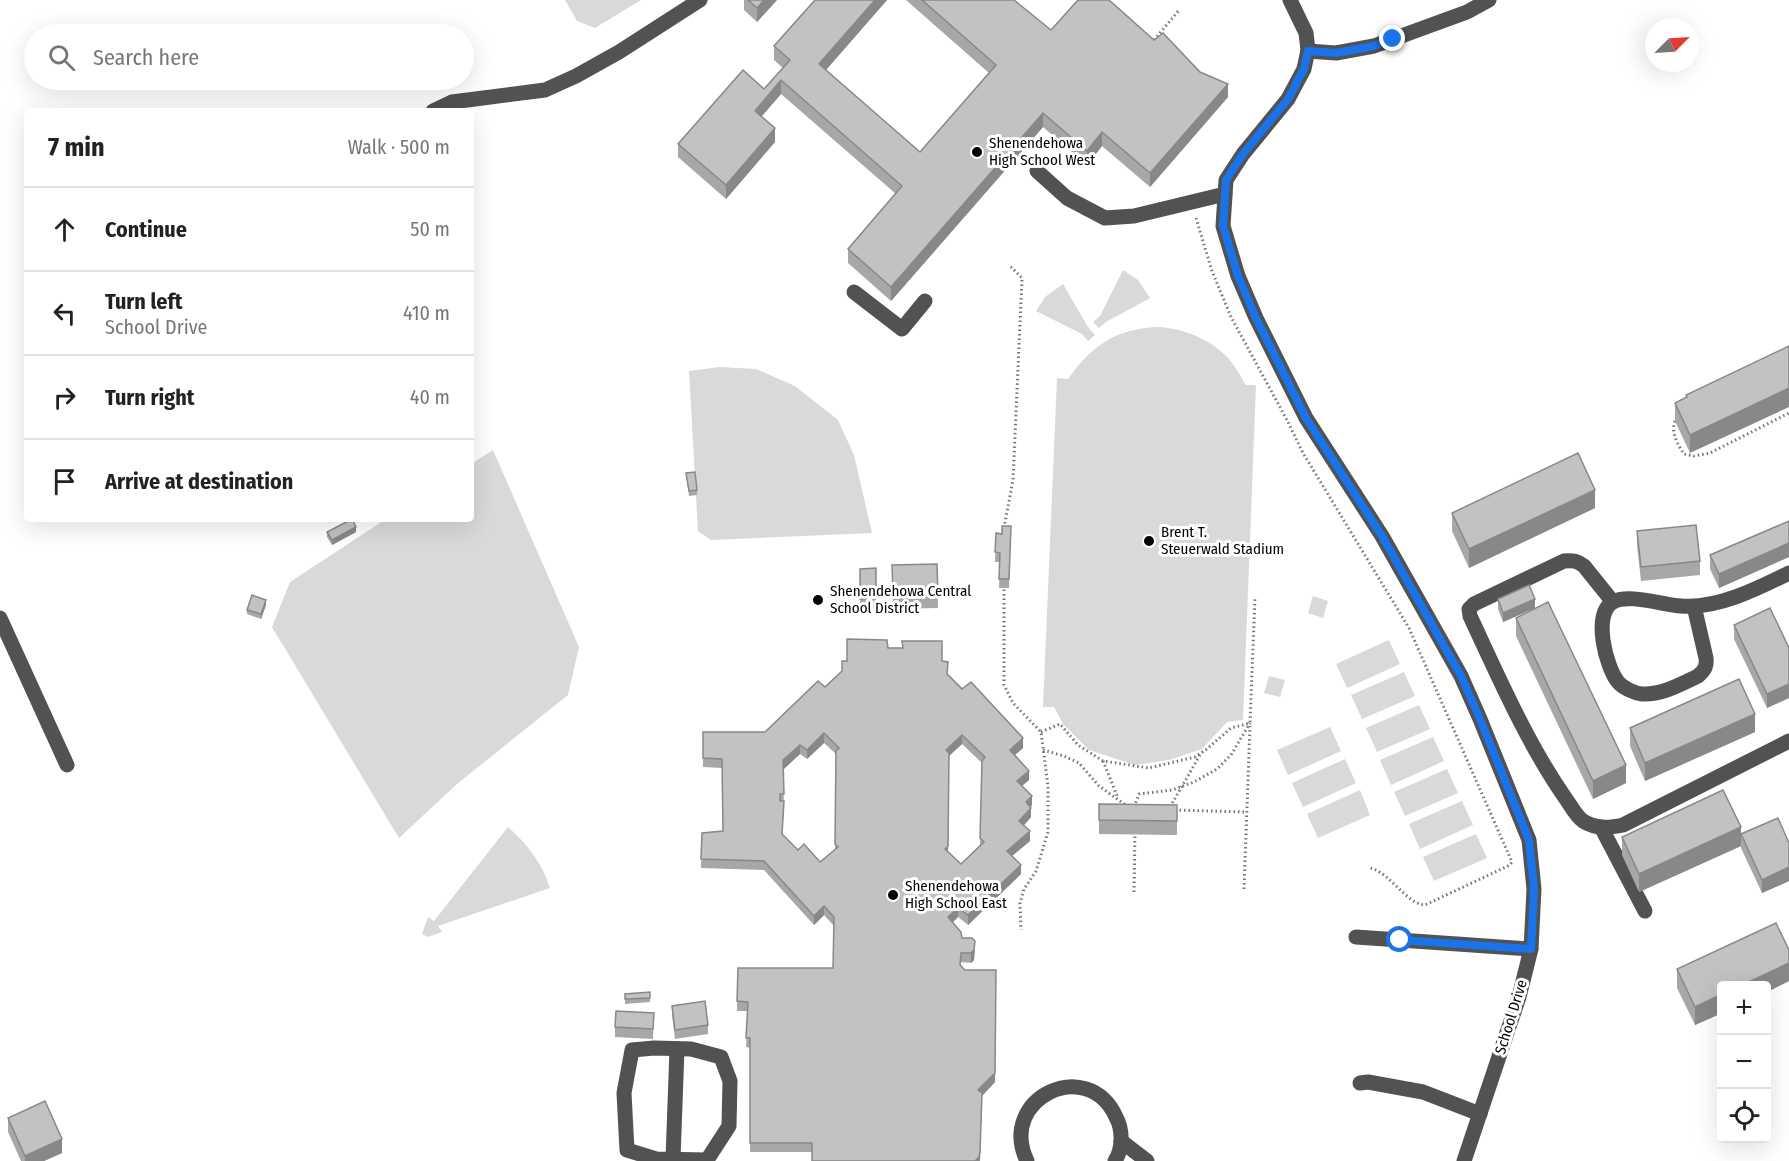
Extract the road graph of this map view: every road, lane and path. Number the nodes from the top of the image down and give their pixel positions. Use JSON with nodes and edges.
{"nodes":[{"id":1,"x":700,"y":0,"type":"edge"},
{"id":2,"x":1290,"y":0,"type":"edge"},
{"id":3,"x":1489,"y":0,"type":"edge"},
{"id":4,"x":1180,"y":9,"type":"dead end"},
{"id":5,"x":1154,"y":40,"type":"edge"},
{"id":6,"x":1308,"y":51,"type":"junction"},
{"id":7,"x":439,"y":108,"type":"edge"},
{"id":8,"x":1037,"y":171,"type":"dead end"},
{"id":9,"x":1225,"y":194,"type":"junction"},
{"id":10,"x":1196,"y":218,"type":"dead end"},
{"id":11,"x":1009,"y":265,"type":"dead end"},
{"id":12,"x":854,"y":292,"type":"dead end"},
{"id":13,"x":926,"y":301,"type":"dead end"},
{"id":14,"x":1682,"y":410,"type":"edge"},
{"id":15,"x":1789,"y":413,"type":"edge"},
{"id":16,"x":1004,"y":535,"type":"edge"},
{"id":17,"x":1789,"y":573,"type":"edge"},
{"id":18,"x":1004,"y":580,"type":"edge"},
{"id":19,"x":1255,"y":597,"type":"dead end"},
{"id":20,"x":1613,"y":602,"type":"junction"},
{"id":21,"x":1694,"y":606,"type":"junction"},
{"id":22,"x":0,"y":618,"type":"edge"},
{"id":23,"x":1250,"y":723,"type":"junction"},
{"id":24,"x":1041,"y":732,"type":"junction"},
{"id":25,"x":1789,"y":741,"type":"edge"},
{"id":26,"x":1043,"y":750,"type":"junction"},
{"id":27,"x":1201,"y":754,"type":"junction"},
{"id":28,"x":1103,"y":761,"type":"junction"},
{"id":29,"x":67,"y":765,"type":"dead end"},
{"id":30,"x":1183,"y":786,"type":"junction"},
{"id":31,"x":1119,"y":800,"type":"junction"},
{"id":32,"x":1247,"y":812,"type":"junction"},
{"id":33,"x":1134,"y":820,"type":"edge"},
{"id":34,"x":1601,"y":827,"type":"junction"},
{"id":35,"x":1370,"y":868,"type":"dead end"},
{"id":36,"x":1244,"y":889,"type":"dead end"},
{"id":37,"x":1134,"y":892,"type":"dead end"},
{"id":38,"x":1645,"y":911,"type":"dead end"},
{"id":39,"x":1021,"y":930,"type":"dead end"},
{"id":40,"x":1356,"y":937,"type":"dead end"},
{"id":41,"x":1531,"y":949,"type":"junction"},
{"id":42,"x":677,"y":1049,"type":"junction"},
{"id":43,"x":1360,"y":1083,"type":"dead end"},
{"id":44,"x":1480,"y":1114,"type":"junction"},
{"id":45,"x":1121,"y":1141,"type":"junction"},
{"id":46,"x":673,"y":1159,"type":"junction"},
{"id":47,"x":656,"y":1160,"type":"edge"},
{"id":48,"x":1027,"y":1161,"type":"edge"},
{"id":49,"x":1115,"y":1161,"type":"edge"},
{"id":50,"x":1147,"y":1161,"type":"edge"},
{"id":51,"x":1464,"y":1161,"type":"edge"}],
"edges":[{"from":1,"to":7,"type":"street"},
{"from":2,"to":6,"type":"street"},
{"from":3,"to":6,"type":"street"},
{"from":4,"to":5,"type":"path"},
{"from":6,"to":9,"type":"street","name":"School Drive"},
{"from":8,"to":9,"type":"street"},
{"from":9,"to":41,"type":"street","name":"School Drive"},
{"from":10,"to":35,"type":"path"},
{"from":11,"to":16,"type":"path"},
{"from":12,"to":13,"type":"street"},
{"from":14,"to":15,"type":"path"},
{"from":17,"to":21,"type":"street"},
{"from":18,"to":24,"type":"path"},
{"from":19,"to":23,"type":"path"},
{"from":20,"to":21,"type":"street"},
{"from":20,"to":21,"type":"street"},
{"from":20,"to":34,"type":"street"},
{"from":22,"to":29,"type":"street"},
{"from":23,"to":27,"type":"path"},
{"from":23,"to":30,"type":"path"},
{"from":23,"to":32,"type":"path"},
{"from":24,"to":26,"type":"path"},
{"from":24,"to":28,"type":"path"},
{"from":25,"to":34,"type":"street"},
{"from":26,"to":31,"type":"path"},
{"from":26,"to":39,"type":"path"},
{"from":27,"to":28,"type":"path"},
{"from":27,"to":30,"type":"path"},
{"from":28,"to":31,"type":"path"},
{"from":30,"to":31,"type":"path"},
{"from":30,"to":32,"type":"path"},
{"from":32,"to":36,"type":"path"},
{"from":33,"to":37,"type":"path"},
{"from":34,"to":38,"type":"street"},
{"from":40,"to":41,"type":"street"},
{"from":41,"to":44,"type":"street","name":"School Drive"},
{"from":42,"to":46,"type":"street"},
{"from":42,"to":46,"type":"street"},
{"from":42,"to":47,"type":"street"},
{"from":43,"to":44,"type":"street"},
{"from":44,"to":51,"type":"street","name":"School Drive"},
{"from":45,"to":48,"type":"street"},
{"from":45,"to":49,"type":"street"},
{"from":45,"to":50,"type":"street"},
{"from":46,"to":47,"type":"street"}]}
